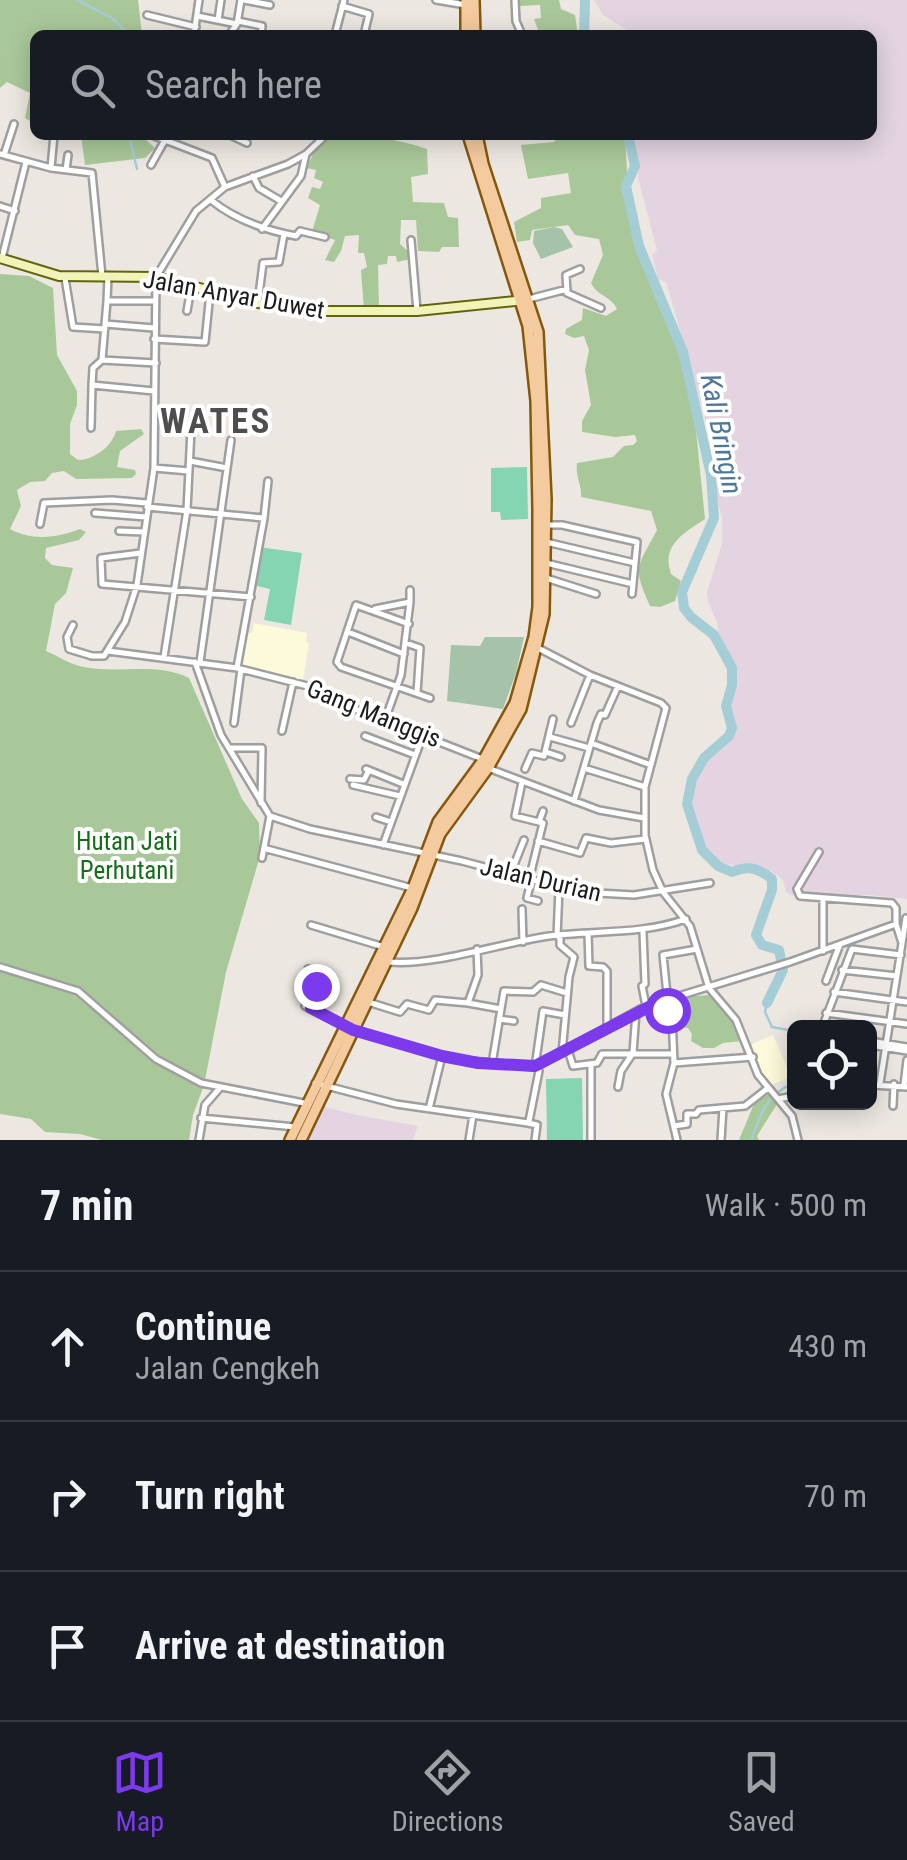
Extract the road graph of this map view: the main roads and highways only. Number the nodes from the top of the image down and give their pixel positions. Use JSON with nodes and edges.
{"nodes":[{"id":1,"x":469,"y":2,"type":"edge"},
{"id":2,"x":466,"y":30,"type":"edge"},
{"id":3,"x":474,"y":30,"type":"edge"},
{"id":4,"x":469,"y":140,"type":"edge"},
{"id":5,"x":478,"y":140,"type":"edge"},
{"id":6,"x":525,"y":300,"type":"junction"},
{"id":7,"x":542,"y":526,"type":"junction"},
{"id":8,"x":528,"y":672,"type":"junction"},
{"id":9,"x":382,"y":960,"type":"junction"},
{"id":10,"x":349,"y":1027,"type":"junction"},
{"id":11,"x":300,"y":1128,"type":"junction"},
{"id":12,"x":290,"y":1140,"type":"edge"},
{"id":13,"x":301,"y":1140,"type":"edge"}],
"edges":[{"from":1,"to":2,"type":"main road"},
{"from":1,"to":3,"type":"main road"},
{"from":4,"to":6,"type":"main road"},
{"from":5,"to":6,"type":"main road"},
{"from":6,"to":7,"type":"main road"},
{"from":7,"to":8,"type":"main road"},
{"from":7,"to":8,"type":"main road"},
{"from":8,"to":9,"type":"main road"},
{"from":9,"to":10,"type":"main road"},
{"from":9,"to":10,"type":"main road"},
{"from":10,"to":11,"type":"main road"},
{"from":11,"to":12,"type":"main road"},
{"from":11,"to":13,"type":"main road"}]}
